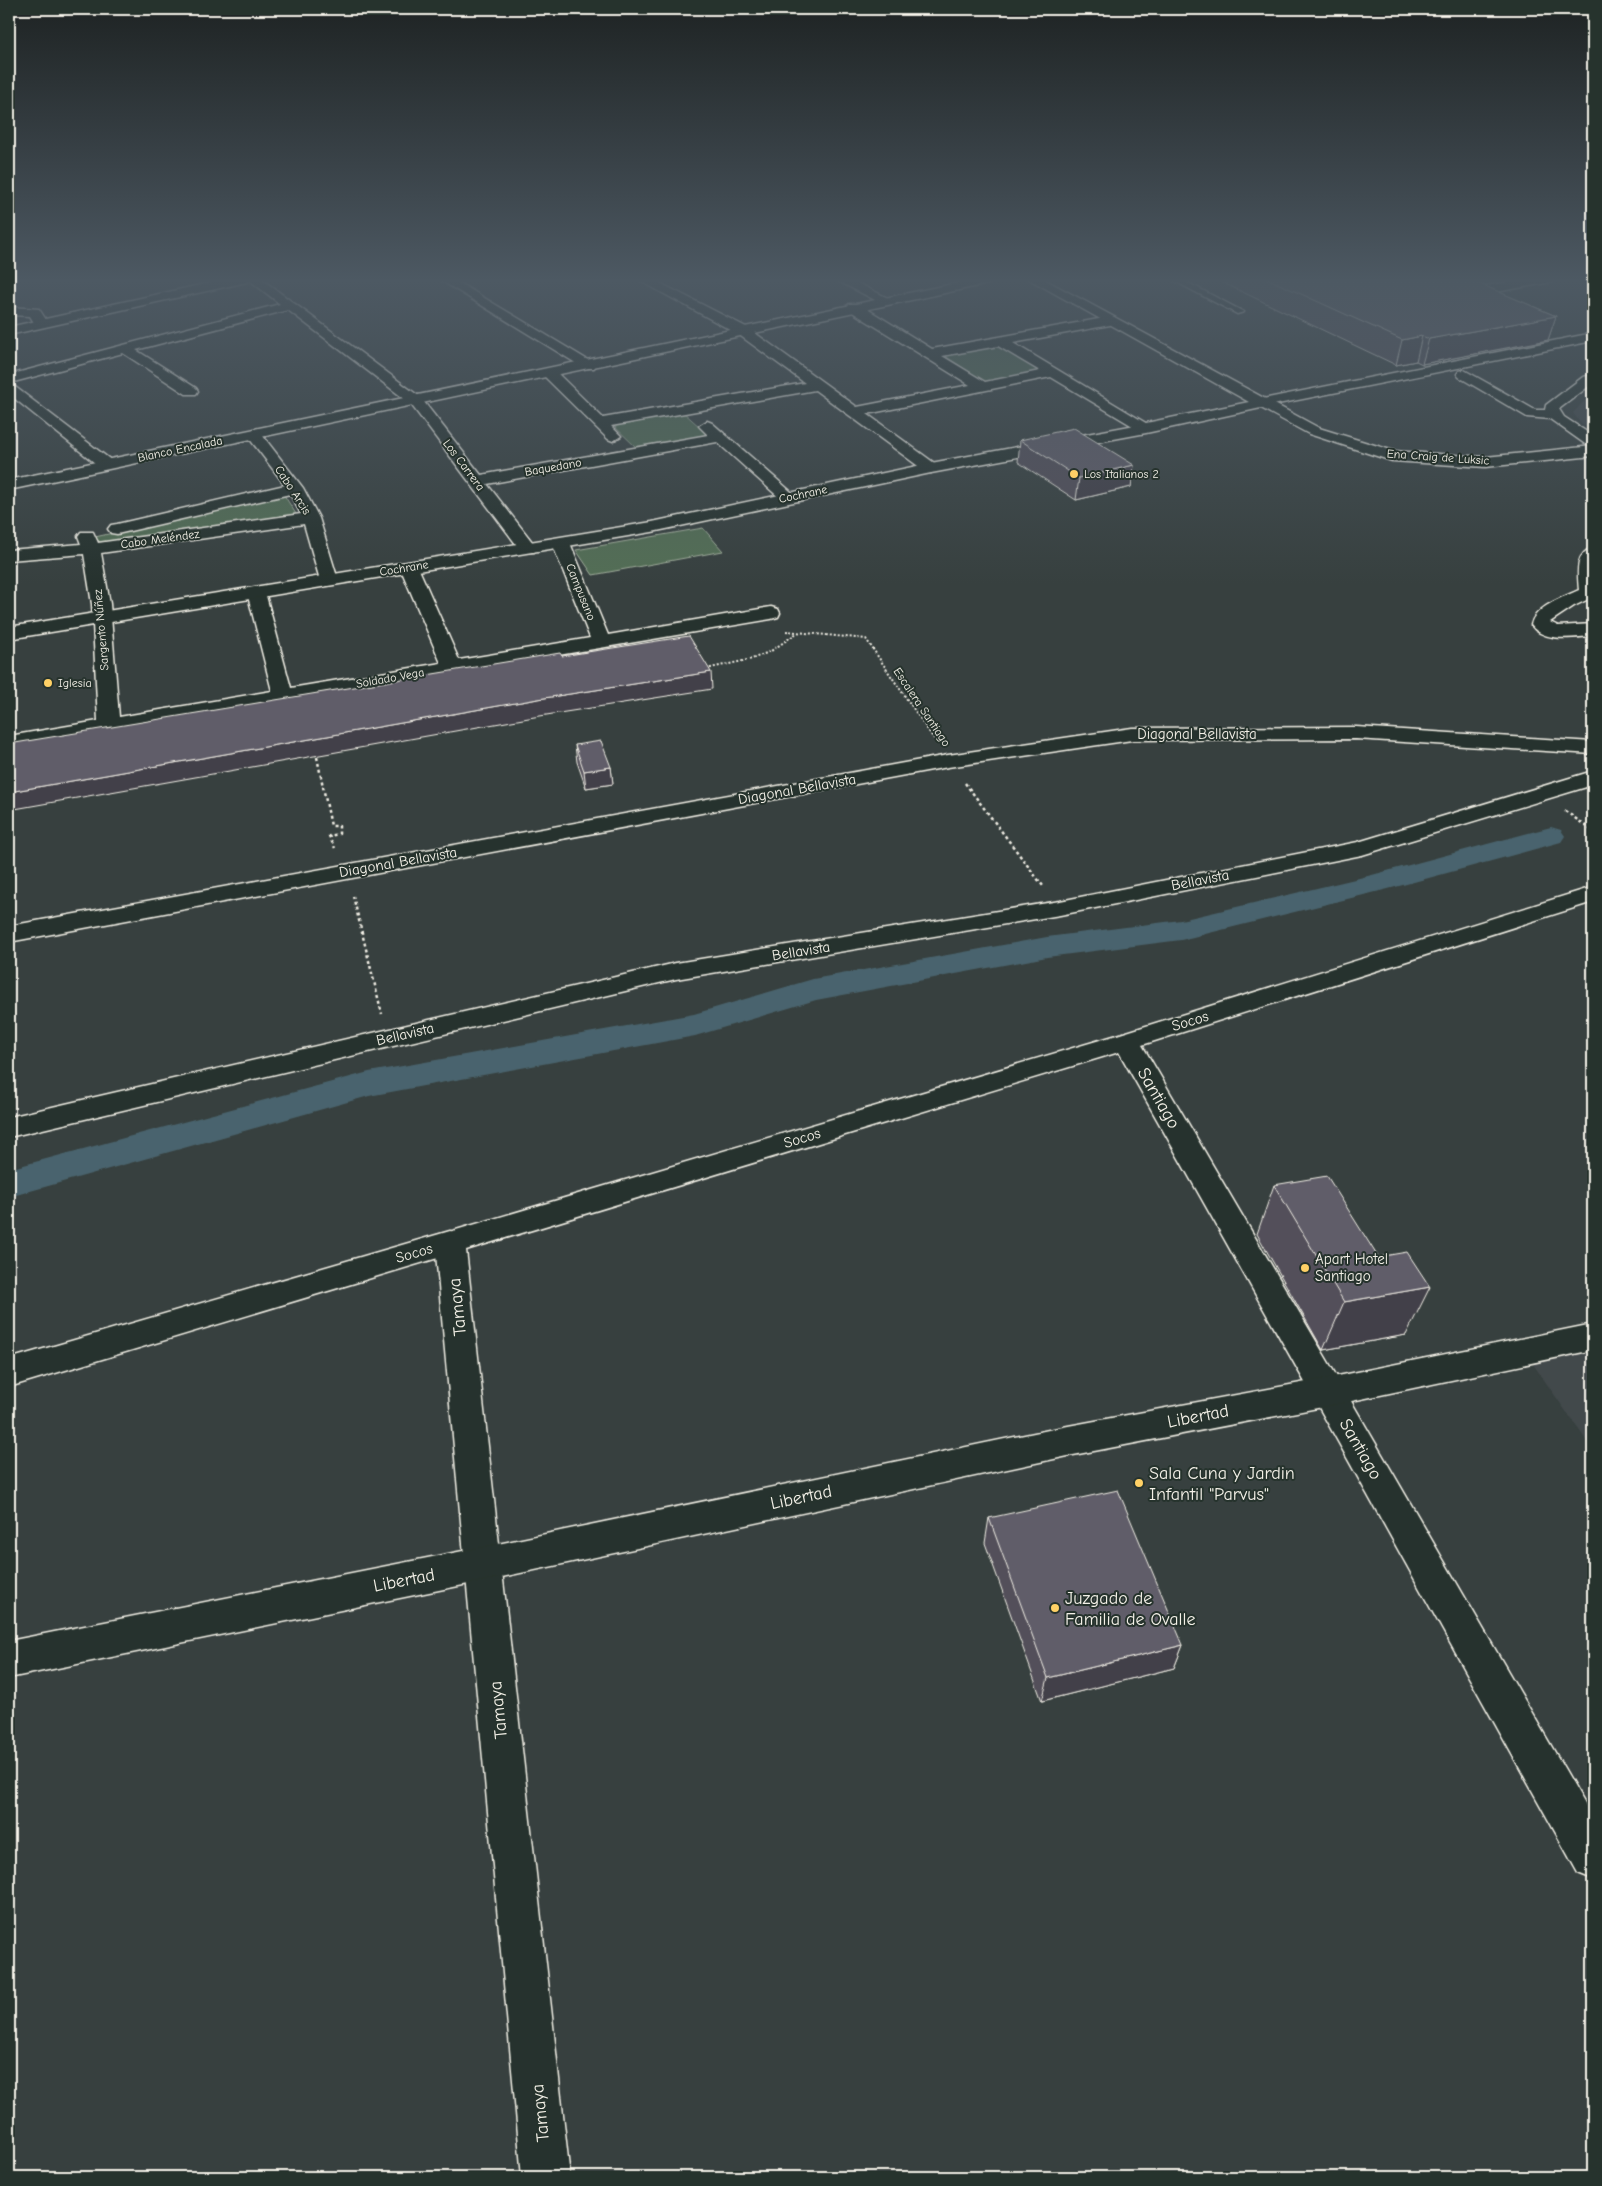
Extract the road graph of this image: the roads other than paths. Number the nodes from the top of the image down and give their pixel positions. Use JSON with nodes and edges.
{"nodes":[{"id":1,"x":174,"y":380,"type":"edge"},
{"id":2,"x":388,"y":380,"type":"edge"},
{"id":3,"x":514,"y":380,"type":"edge"},
{"id":4,"x":556,"y":380,"type":"edge"},
{"id":5,"x":812,"y":380,"type":"edge"},
{"id":6,"x":972,"y":380,"type":"edge"},
{"id":7,"x":1017,"y":380,"type":"edge"},
{"id":8,"x":1064,"y":380,"type":"edge"},
{"id":9,"x":1220,"y":380,"type":"edge"},
{"id":10,"x":1385,"y":380,"type":"edge"},
{"id":11,"x":1436,"y":380,"type":"edge"},
{"id":12,"x":1474,"y":380,"type":"edge"},
{"id":13,"x":1588,"y":380,"type":"edge"},
{"id":14,"x":819,"y":385,"type":"junction"},
{"id":15,"x":9,"y":387,"type":"edge"},
{"id":16,"x":983,"y":387,"type":"junction"},
{"id":17,"x":191,"y":391,"type":"dead end"},
{"id":18,"x":415,"y":400,"type":"junction"},
{"id":19,"x":1263,"y":403,"type":"junction"},
{"id":20,"x":685,"y":408,"type":"junction"},
{"id":21,"x":856,"y":412,"type":"junction"},
{"id":22,"x":1281,"y":413,"type":"junction"},
{"id":23,"x":1555,"y":415,"type":"junction"},
{"id":24,"x":600,"y":422,"type":"junction"},
{"id":25,"x":1146,"y":428,"type":"junction"},
{"id":26,"x":254,"y":434,"type":"junction"},
{"id":27,"x":720,"y":437,"type":"junction"},
{"id":28,"x":1593,"y":442,"type":"edge"},
{"id":29,"x":1593,"y":452,"type":"edge"},
{"id":30,"x":629,"y":454,"type":"junction"},
{"id":31,"x":106,"y":464,"type":"junction"},
{"id":32,"x":931,"y":468,"type":"junction"},
{"id":33,"x":476,"y":481,"type":"junction"},
{"id":34,"x":9,"y":485,"type":"edge"},
{"id":35,"x":294,"y":488,"type":"junction"},
{"id":36,"x":789,"y":497,"type":"junction"},
{"id":37,"x":311,"y":518,"type":"junction"},
{"id":38,"x":89,"y":542,"type":"junction"},
{"id":39,"x":561,"y":543,"type":"junction"},
{"id":40,"x":528,"y":548,"type":"junction"},
{"id":41,"x":1593,"y":553,"type":"edge"},
{"id":42,"x":9,"y":555,"type":"edge"},
{"id":43,"x":409,"y":567,"type":"junction"},
{"id":44,"x":329,"y":580,"type":"junction"},
{"id":45,"x":256,"y":592,"type":"junction"},
{"id":46,"x":102,"y":617,"type":"junction"},
{"id":47,"x":774,"y":622,"type":"road end"},
{"id":48,"x":1593,"y":630,"type":"edge"},
{"id":49,"x":9,"y":633,"type":"edge"},
{"id":50,"x":601,"y":642,"type":"junction"},
{"id":51,"x":452,"y":667,"type":"junction"},
{"id":52,"x":283,"y":697,"type":"junction"},
{"id":53,"x":109,"y":726,"type":"junction"},
{"id":54,"x":9,"y":742,"type":"edge"},
{"id":55,"x":1593,"y":748,"type":"edge"},
{"id":56,"x":1593,"y":778,"type":"edge"},
{"id":57,"x":1593,"y":894,"type":"edge"},
{"id":58,"x":9,"y":934,"type":"edge"},
{"id":59,"x":1126,"y":1041,"type":"junction"},
{"id":60,"x":9,"y":1127,"type":"edge"},
{"id":61,"x":450,"y":1243,"type":"junction"},
{"id":62,"x":1593,"y":1337,"type":"edge"},
{"id":63,"x":9,"y":1373,"type":"edge"},
{"id":64,"x":1328,"y":1392,"type":"junction"},
{"id":65,"x":483,"y":1564,"type":"junction"},
{"id":66,"x":9,"y":1660,"type":"edge"},
{"id":67,"x":1593,"y":1858,"type":"edge"},
{"id":68,"x":546,"y":2177,"type":"edge"}],
"edges":[{"from":1,"to":17,"type":"street"},
{"from":2,"to":18,"type":"street","name":"Los Carrera"},
{"from":3,"to":18,"type":"street","name":"Blanco Encalada"},
{"from":4,"to":24,"type":"street"},
{"from":5,"to":14,"type":"street"},
{"from":6,"to":16,"type":"street"},
{"from":7,"to":16,"type":"street"},
{"from":8,"to":25,"type":"street"},
{"from":9,"to":19,"type":"street","name":"Ena Craig de Luksic"},
{"from":10,"to":19,"type":"street","name":"Cochrane"},
{"from":11,"to":22,"type":"street"},
{"from":12,"to":23,"type":"street"},
{"from":13,"to":23,"type":"street"},
{"from":14,"to":20,"type":"street"},
{"from":14,"to":21,"type":"street"},
{"from":15,"to":31,"type":"street"},
{"from":16,"to":21,"type":"street"},
{"from":18,"to":26,"type":"street","name":"Blanco Encalada"},
{"from":18,"to":33,"type":"street","name":"Los Carrera"},
{"from":19,"to":22,"type":"street","name":"Ena Craig de Luksic"},
{"from":19,"to":25,"type":"street","name":"Cochrane"},
{"from":20,"to":24,"type":"street"},
{"from":20,"to":27,"type":"street"},
{"from":21,"to":32,"type":"street"},
{"from":22,"to":29,"type":"street","name":"Ena Craig de Luksic"},
{"from":23,"to":28,"type":"street"},
{"from":24,"to":30,"type":"street"},
{"from":25,"to":32,"type":"street","name":"Cochrane"},
{"from":26,"to":31,"type":"street","name":"Blanco Encalada"},
{"from":26,"to":35,"type":"street","name":"Cabo Arcis"},
{"from":27,"to":30,"type":"street","name":"Baquedano"},
{"from":27,"to":36,"type":"street"},
{"from":30,"to":33,"type":"street","name":"Baquedano"},
{"from":31,"to":34,"type":"street","name":"Blanco Encalada"},
{"from":32,"to":36,"type":"street","name":"Cochrane"},
{"from":33,"to":40,"type":"street","name":"Los Carrera"},
{"from":35,"to":37,"type":"street","name":"Cabo Arcis"},
{"from":35,"to":38,"type":"street","name":"Cabo Meléndez"},
{"from":36,"to":39,"type":"street","name":"Cochrane"},
{"from":37,"to":38,"type":"street","name":"Cabo Meléndez"},
{"from":37,"to":44,"type":"street","name":"Cabo Arcis"},
{"from":38,"to":42,"type":"street","name":"Cabo Meléndez"},
{"from":38,"to":46,"type":"street","name":"Sargento Núñez"},
{"from":39,"to":40,"type":"street","name":"Cochrane"},
{"from":39,"to":50,"type":"street","name":"Campusano"},
{"from":40,"to":43,"type":"street","name":"Cochrane"},
{"from":41,"to":48,"type":"street"},
{"from":43,"to":44,"type":"street","name":"Cochrane"},
{"from":43,"to":51,"type":"street"},
{"from":44,"to":45,"type":"street","name":"Cochrane"},
{"from":45,"to":46,"type":"street","name":"Cochrane"},
{"from":45,"to":52,"type":"street"},
{"from":46,"to":49,"type":"street","name":"Cochrane"},
{"from":46,"to":53,"type":"street","name":"Sargento Núñez"},
{"from":47,"to":50,"type":"street","name":"Soldado Vega"},
{"from":50,"to":51,"type":"street","name":"Soldado Vega"},
{"from":51,"to":52,"type":"street","name":"Soldado Vega"},
{"from":52,"to":53,"type":"street","name":"Soldado Vega"},
{"from":53,"to":54,"type":"street","name":"Soldado Vega"},
{"from":55,"to":58,"type":"street","name":"Diagonal Bellavista"},
{"from":56,"to":60,"type":"street","name":"Bellavista"},
{"from":57,"to":59,"type":"street","name":"Socos"},
{"from":59,"to":61,"type":"street","name":"Socos"},
{"from":59,"to":64,"type":"street","name":"Santiago"},
{"from":61,"to":63,"type":"street","name":"Socos"},
{"from":61,"to":65,"type":"street","name":"Tamaya"},
{"from":62,"to":64,"type":"street","name":"Libertad"},
{"from":64,"to":65,"type":"street","name":"Libertad"},
{"from":64,"to":67,"type":"street","name":"Santiago"},
{"from":65,"to":66,"type":"street","name":"Libertad"},
{"from":65,"to":68,"type":"street","name":"Tamaya"}]}
